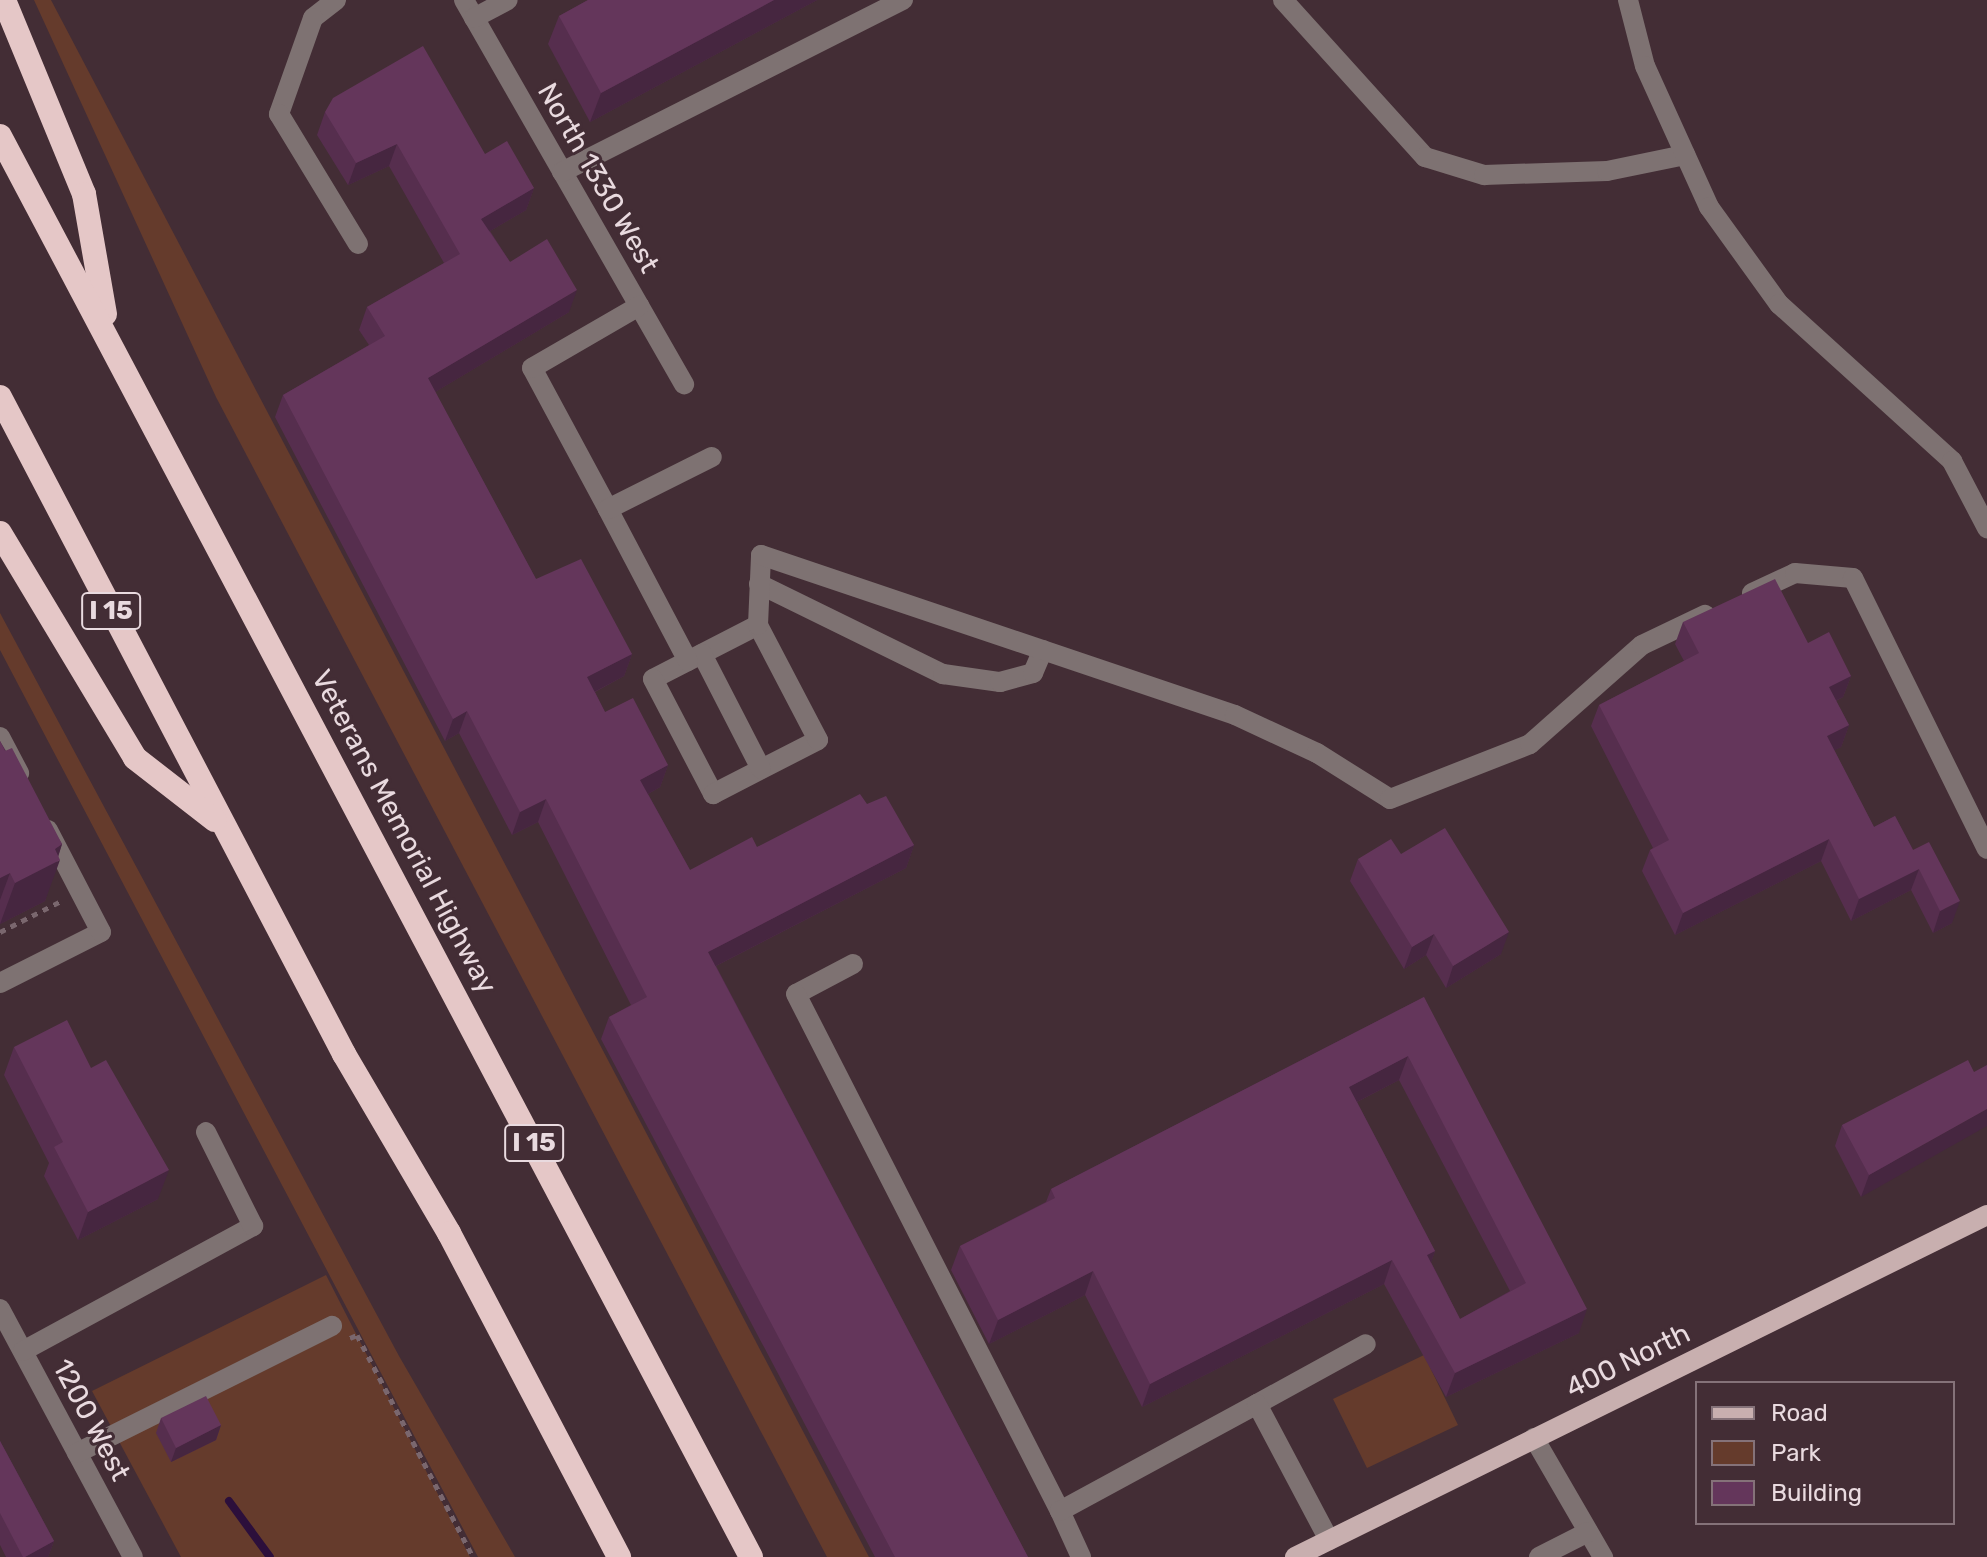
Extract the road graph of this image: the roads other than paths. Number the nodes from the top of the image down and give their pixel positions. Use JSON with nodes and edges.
{"nodes":[{"id":1,"x":4,"y":0,"type":"edge"},
{"id":2,"x":336,"y":0,"type":"edge"},
{"id":3,"x":508,"y":0,"type":"edge"},
{"id":4,"x":903,"y":0,"type":"edge"},
{"id":5,"x":1283,"y":0,"type":"edge"},
{"id":6,"x":1628,"y":0,"type":"edge"},
{"id":7,"x":469,"y":9,"type":"edge"},
{"id":8,"x":0,"y":136,"type":"edge"},
{"id":9,"x":1685,"y":155,"type":"junction"},
{"id":10,"x":562,"y":172,"type":"junction"},
{"id":11,"x":358,"y":244,"type":"dead end"},
{"id":12,"x":639,"y":306,"type":"junction"},
{"id":13,"x":108,"y":332,"type":"junction"},
{"id":14,"x":684,"y":384,"type":"dead end"},
{"id":15,"x":0,"y":397,"type":"edge"},
{"id":16,"x":712,"y":457,"type":"dead end"},
{"id":17,"x":608,"y":509,"type":"junction"},
{"id":18,"x":1987,"y":528,"type":"edge"},
{"id":19,"x":0,"y":533,"type":"edge"},
{"id":20,"x":759,"y":584,"type":"junction"},
{"id":21,"x":758,"y":625,"type":"junction"},
{"id":22,"x":1043,"y":650,"type":"junction"},
{"id":23,"x":695,"y":657,"type":"junction"},
{"id":24,"x":0,"y":737,"type":"edge"},
{"id":25,"x":761,"y":769,"type":"junction"},
{"id":26,"x":223,"y":826,"type":"junction"},
{"id":27,"x":1987,"y":849,"type":"edge"},
{"id":28,"x":853,"y":964,"type":"dead end"},
{"id":29,"x":0,"y":983,"type":"edge"},
{"id":30,"x":206,"y":1132,"type":"dead end"},
{"id":31,"x":1987,"y":1215,"type":"edge"},
{"id":32,"x":0,"y":1309,"type":"edge"},
{"id":33,"x":337,"y":1334,"type":"road end"},
{"id":34,"x":1366,"y":1344,"type":"dead end"},
{"id":35,"x":23,"y":1351,"type":"junction"},
{"id":36,"x":1257,"y":1404,"type":"junction"},
{"id":37,"x":1534,"y":1438,"type":"junction"},
{"id":38,"x":77,"y":1453,"type":"junction"},
{"id":39,"x":1060,"y":1511,"type":"junction"},
{"id":40,"x":1588,"y":1532,"type":"junction"},
{"id":41,"x":1329,"y":1540,"type":"junction"},
{"id":42,"x":133,"y":1557,"type":"edge"},
{"id":43,"x":619,"y":1557,"type":"edge"},
{"id":44,"x":751,"y":1557,"type":"edge"},
{"id":45,"x":1081,"y":1557,"type":"edge"},
{"id":46,"x":1295,"y":1557,"type":"edge"},
{"id":47,"x":1539,"y":1557,"type":"edge"},
{"id":48,"x":1603,"y":1557,"type":"edge"}],
"edges":[{"from":1,"to":13,"type":"highway"},
{"from":2,"to":11,"type":"street"},
{"from":3,"to":7,"type":"street"},
{"from":4,"to":10,"type":"street"},
{"from":5,"to":9,"type":"street"},
{"from":6,"to":9,"type":"street"},
{"from":7,"to":10,"type":"street","name":"North 1330 West"},
{"from":8,"to":13,"type":"highway","name":"Veterans Memorial Highway","number":"I 15"},
{"from":9,"to":18,"type":"street"},
{"from":10,"to":12,"type":"street","name":"North 1330 West"},
{"from":12,"to":14,"type":"street","name":"North 1330 West"},
{"from":12,"to":17,"type":"street"},
{"from":13,"to":44,"type":"highway","name":"Veterans Memorial Highway","number":"I 15"},
{"from":15,"to":26,"type":"highway","number":"I 15"},
{"from":16,"to":17,"type":"street"},
{"from":17,"to":23,"type":"street"},
{"from":19,"to":26,"type":"highway"},
{"from":20,"to":21,"type":"street"},
{"from":20,"to":22,"type":"street"},
{"from":20,"to":22,"type":"street"},
{"from":21,"to":23,"type":"street"},
{"from":21,"to":25,"type":"street"},
{"from":22,"to":27,"type":"street"},
{"from":23,"to":25,"type":"street"},
{"from":23,"to":25,"type":"street"},
{"from":24,"to":29,"type":"street"},
{"from":26,"to":43,"type":"highway","number":"I 15"},
{"from":28,"to":39,"type":"street"},
{"from":30,"to":35,"type":"street"},
{"from":31,"to":37,"type":"main road","name":"400 North"},
{"from":32,"to":35,"type":"street","name":"1200 West"},
{"from":33,"to":38,"type":"street"},
{"from":34,"to":36,"type":"street"},
{"from":35,"to":38,"type":"street","name":"1200 West"},
{"from":36,"to":39,"type":"street"},
{"from":36,"to":41,"type":"street"},
{"from":37,"to":40,"type":"street"},
{"from":37,"to":41,"type":"main road","name":"400 North"},
{"from":38,"to":42,"type":"street","name":"1200 West"},
{"from":39,"to":45,"type":"street"},
{"from":40,"to":47,"type":"street"},
{"from":40,"to":48,"type":"street"},
{"from":41,"to":46,"type":"main road","name":"400 North"}]}
